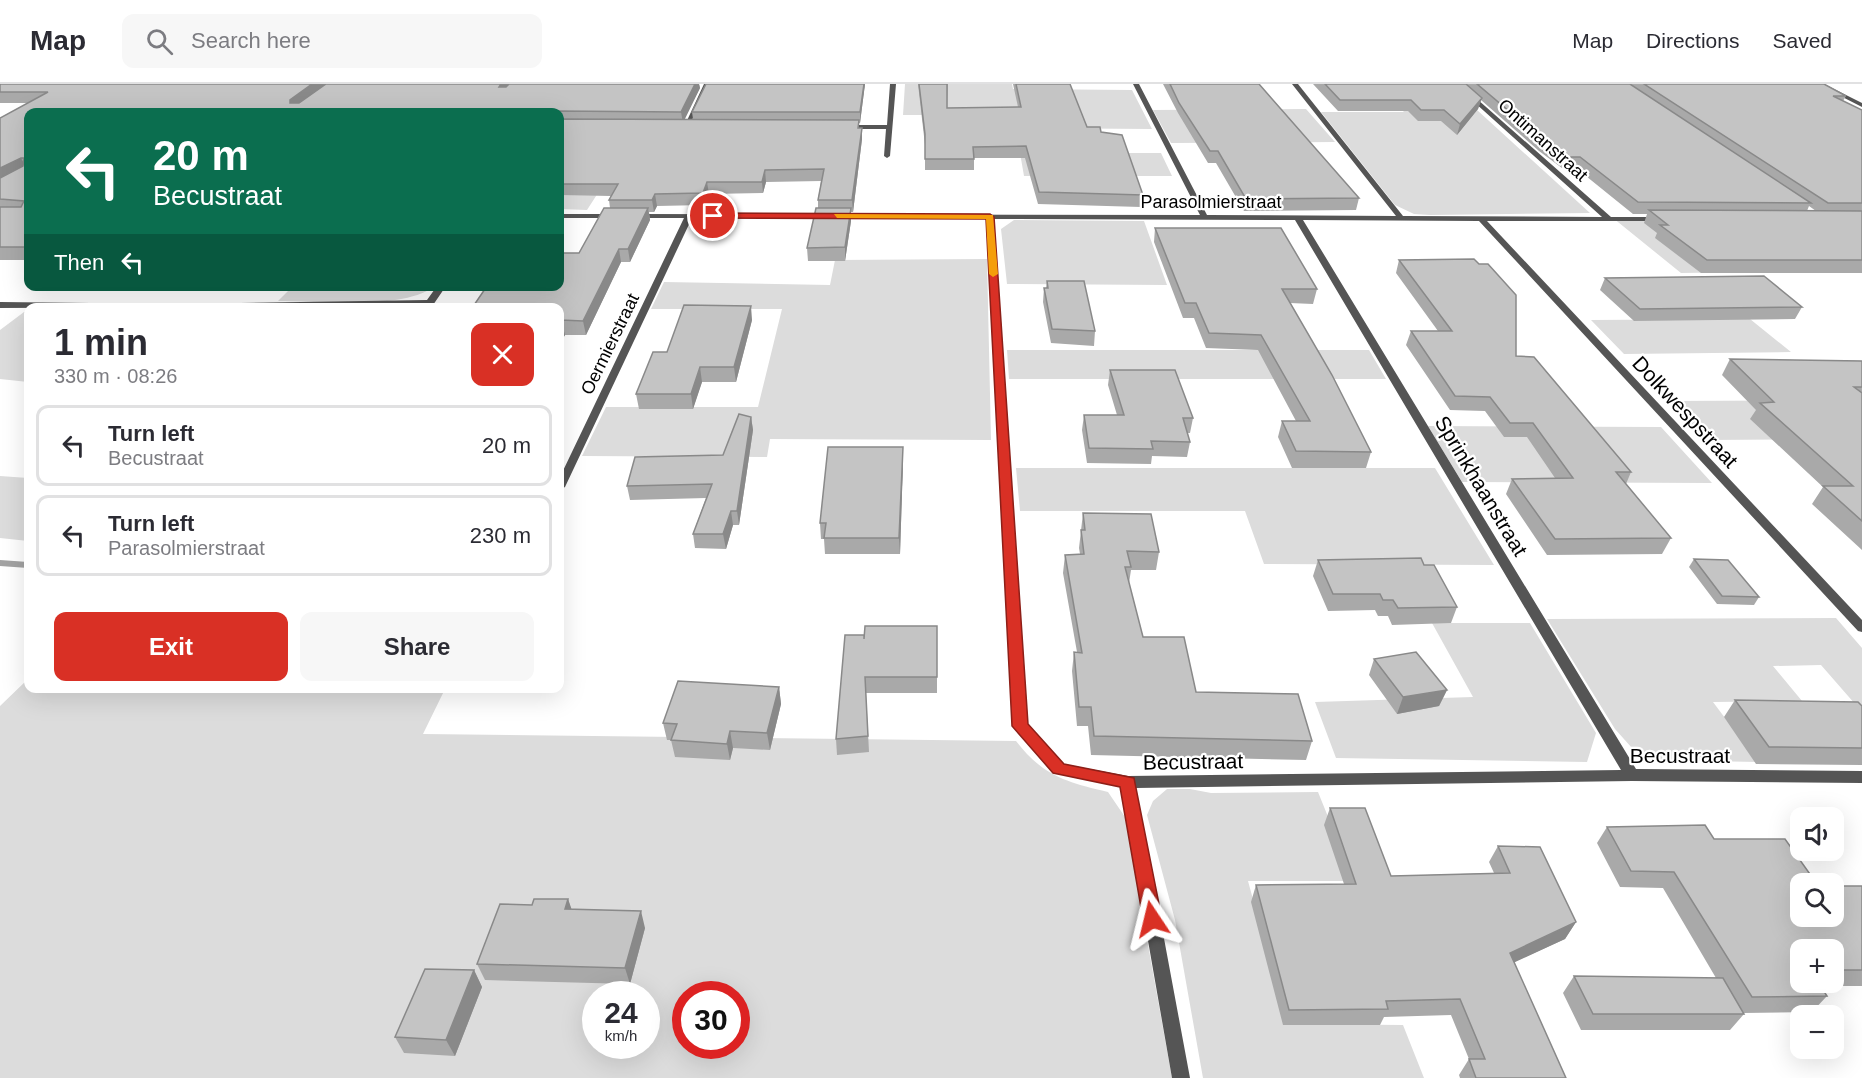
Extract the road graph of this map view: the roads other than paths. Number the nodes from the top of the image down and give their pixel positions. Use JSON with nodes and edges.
{"nodes":[{"id":1,"x":707,"y":84,"type":"edge"},
{"id":2,"x":893,"y":84,"type":"edge"},
{"id":3,"x":1136,"y":84,"type":"edge"},
{"id":4,"x":1295,"y":84,"type":"edge"},
{"id":5,"x":1457,"y":84,"type":"edge"},
{"id":6,"x":1820,"y":84,"type":"edge"},
{"id":7,"x":1862,"y":105,"type":"edge"},
{"id":8,"x":674,"y":126,"type":"edge"},
{"id":9,"x":686,"y":126,"type":"junction"},
{"id":10,"x":698,"y":126,"type":"edge"},
{"id":11,"x":830,"y":127,"type":"edge"},
{"id":12,"x":890,"y":127,"type":"junction"},
{"id":13,"x":887,"y":156,"type":"dead end"},
{"id":14,"x":564,"y":216,"type":"edge"},
{"id":15,"x":689,"y":216,"type":"junction"},
{"id":16,"x":1204,"y":216,"type":"junction"},
{"id":17,"x":990,"y":217,"type":"junction"},
{"id":18,"x":1297,"y":217,"type":"junction"},
{"id":19,"x":1402,"y":219,"type":"junction"},
{"id":20,"x":1609,"y":219,"type":"junction"},
{"id":21,"x":1668,"y":219,"type":"edge"},
{"id":22,"x":1482,"y":220,"type":"junction"},
{"id":23,"x":438,"y":291,"type":"edge"},
{"id":24,"x":429,"y":303,"type":"edge"},
{"id":25,"x":0,"y":305,"type":"edge"},
{"id":26,"x":24,"y":305,"type":"edge"},
{"id":27,"x":564,"y":479,"type":"edge"},
{"id":28,"x":1862,"y":628,"type":"edge"},
{"id":29,"x":1632,"y":775,"type":"junction"},
{"id":30,"x":1862,"y":777,"type":"edge"},
{"id":31,"x":1128,"y":782,"type":"junction"},
{"id":32,"x":1181,"y":1078,"type":"edge"}],
"edges":[{"from":1,"to":9,"type":"street"},
{"from":2,"to":12,"type":"street"},
{"from":3,"to":16,"type":"street"},
{"from":4,"to":19,"type":"street"},
{"from":5,"to":20,"type":"street","name":"Ontimanstraat"},
{"from":6,"to":7,"type":"street"},
{"from":8,"to":9,"type":"street"},
{"from":9,"to":10,"type":"street"},
{"from":11,"to":12,"type":"street"},
{"from":12,"to":13,"type":"street"},
{"from":14,"to":15,"type":"street","name":"Parasolmierstraat"},
{"from":15,"to":17,"type":"street","name":"Parasolmierstraat"},
{"from":15,"to":27,"type":"street","name":"Oermierstraat"},
{"from":16,"to":17,"type":"street","name":"Parasolmierstraat"},
{"from":16,"to":18,"type":"street","name":"Parasolmierstraat"},
{"from":17,"to":31,"type":"street","name":"Becustraat"},
{"from":18,"to":19,"type":"street","name":"Parasolmierstraat"},
{"from":18,"to":29,"type":"street","name":"Sprinkhaanstraat"},
{"from":19,"to":22,"type":"street","name":"Parasolmierstraat"},
{"from":20,"to":21,"type":"street","name":"Parasolmierstraat"},
{"from":20,"to":22,"type":"street","name":"Parasolmierstraat"},
{"from":22,"to":28,"type":"street","name":"Dolkwespstraat"},
{"from":23,"to":24,"type":"street"},
{"from":25,"to":26,"type":"street"},
{"from":29,"to":30,"type":"street","name":"Becustraat"},
{"from":29,"to":31,"type":"street","name":"Becustraat"},
{"from":31,"to":32,"type":"street"}]}
